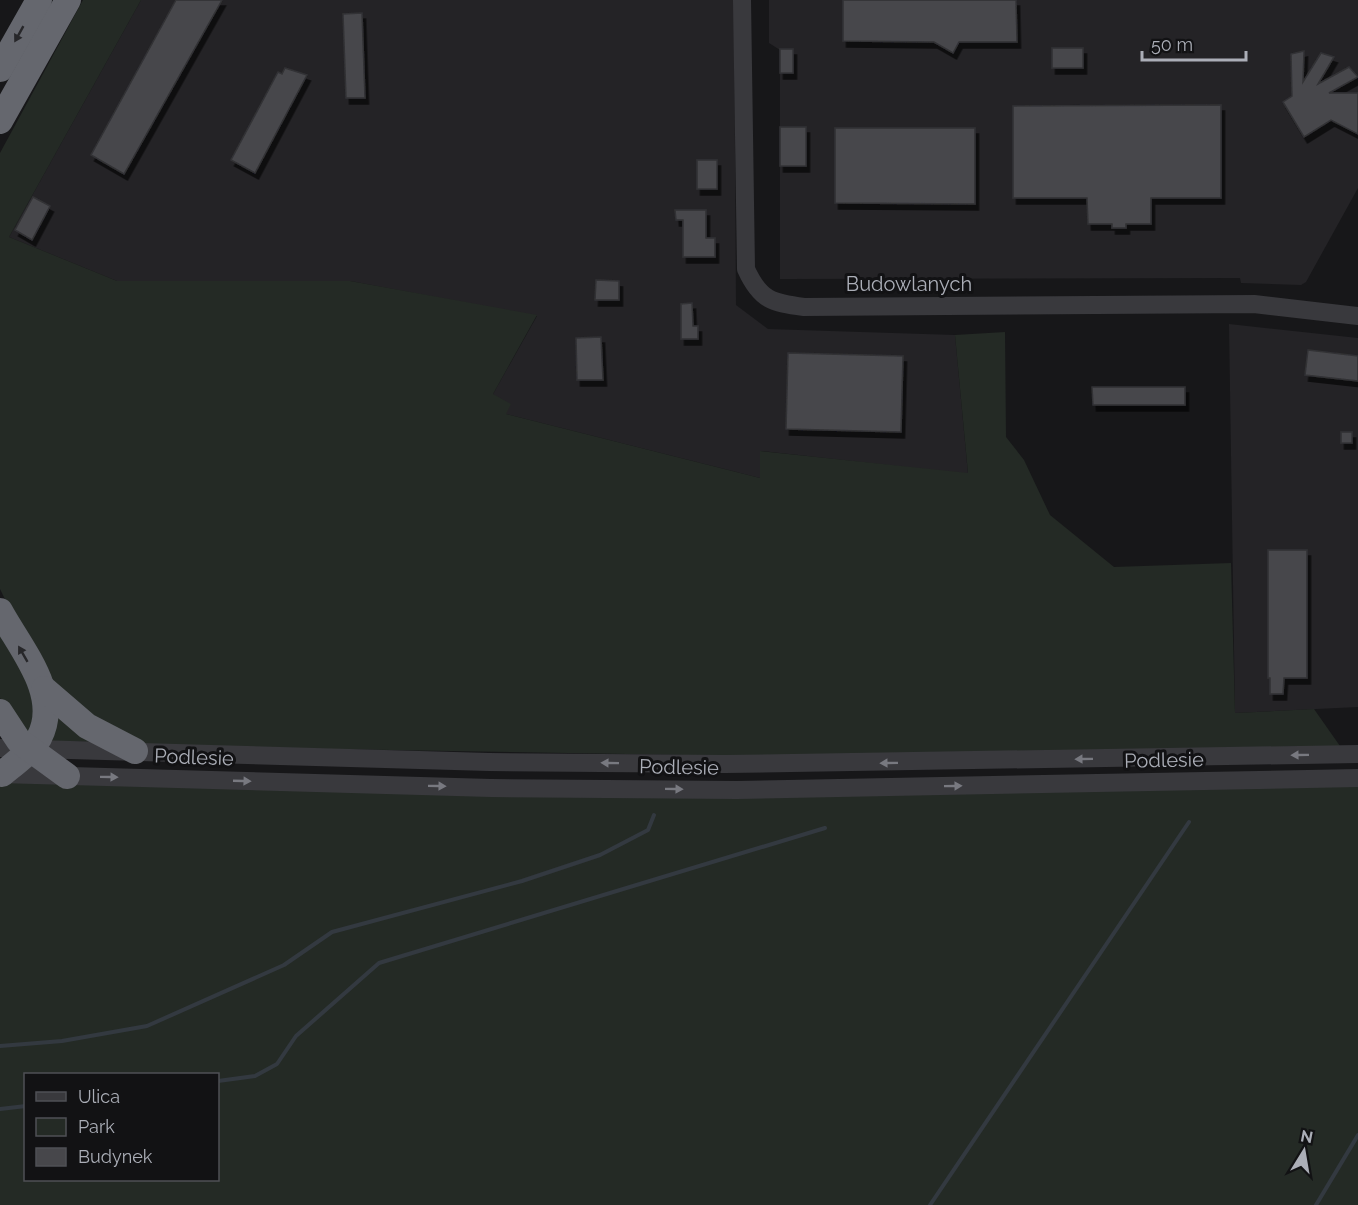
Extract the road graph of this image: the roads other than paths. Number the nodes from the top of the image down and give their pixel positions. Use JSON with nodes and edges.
{"nodes":[{"id":1,"x":39,"y":0,"type":"edge"},
{"id":2,"x":68,"y":0,"type":"edge"},
{"id":3,"x":742,"y":0,"type":"edge"},
{"id":4,"x":0,"y":69,"type":"edge"},
{"id":5,"x":0,"y":121,"type":"edge"},
{"id":6,"x":1358,"y":316,"type":"edge"},
{"id":7,"x":0,"y":612,"type":"edge"},
{"id":8,"x":44,"y":689,"type":"junction"},
{"id":9,"x":0,"y":712,"type":"edge"},
{"id":10,"x":0,"y":748,"type":"edge"},
{"id":11,"x":29,"y":749,"type":"junction"},
{"id":12,"x":135,"y":751,"type":"junction"},
{"id":13,"x":1358,"y":754,"type":"edge"},
{"id":14,"x":1,"y":774,"type":"edge"},
{"id":15,"x":67,"y":776,"type":"junction"},
{"id":16,"x":1358,"y":778,"type":"edge"}],
"edges":[{"from":1,"to":4,"type":"highway","one_way":true},
{"from":2,"to":5,"type":"highway"},
{"from":3,"to":6,"type":"street","name":"Budowlanych"},
{"from":8,"to":7,"type":"highway","one_way":true},
{"from":8,"to":11,"type":"highway"},
{"from":8,"to":12,"type":"highway"},
{"from":9,"to":11,"type":"highway"},
{"from":10,"to":11,"type":"street","name":"Podlesie"},
{"from":11,"to":12,"type":"street","name":"Podlesie"},
{"from":11,"to":14,"type":"highway"},
{"from":11,"to":15,"type":"highway"},
{"from":13,"to":12,"type":"street","name":"Podlesie","one_way":true},
{"from":14,"to":15,"type":"street","name":"Podlesie"},
{"from":15,"to":16,"type":"street","name":"Podlesie","one_way":true}]}
